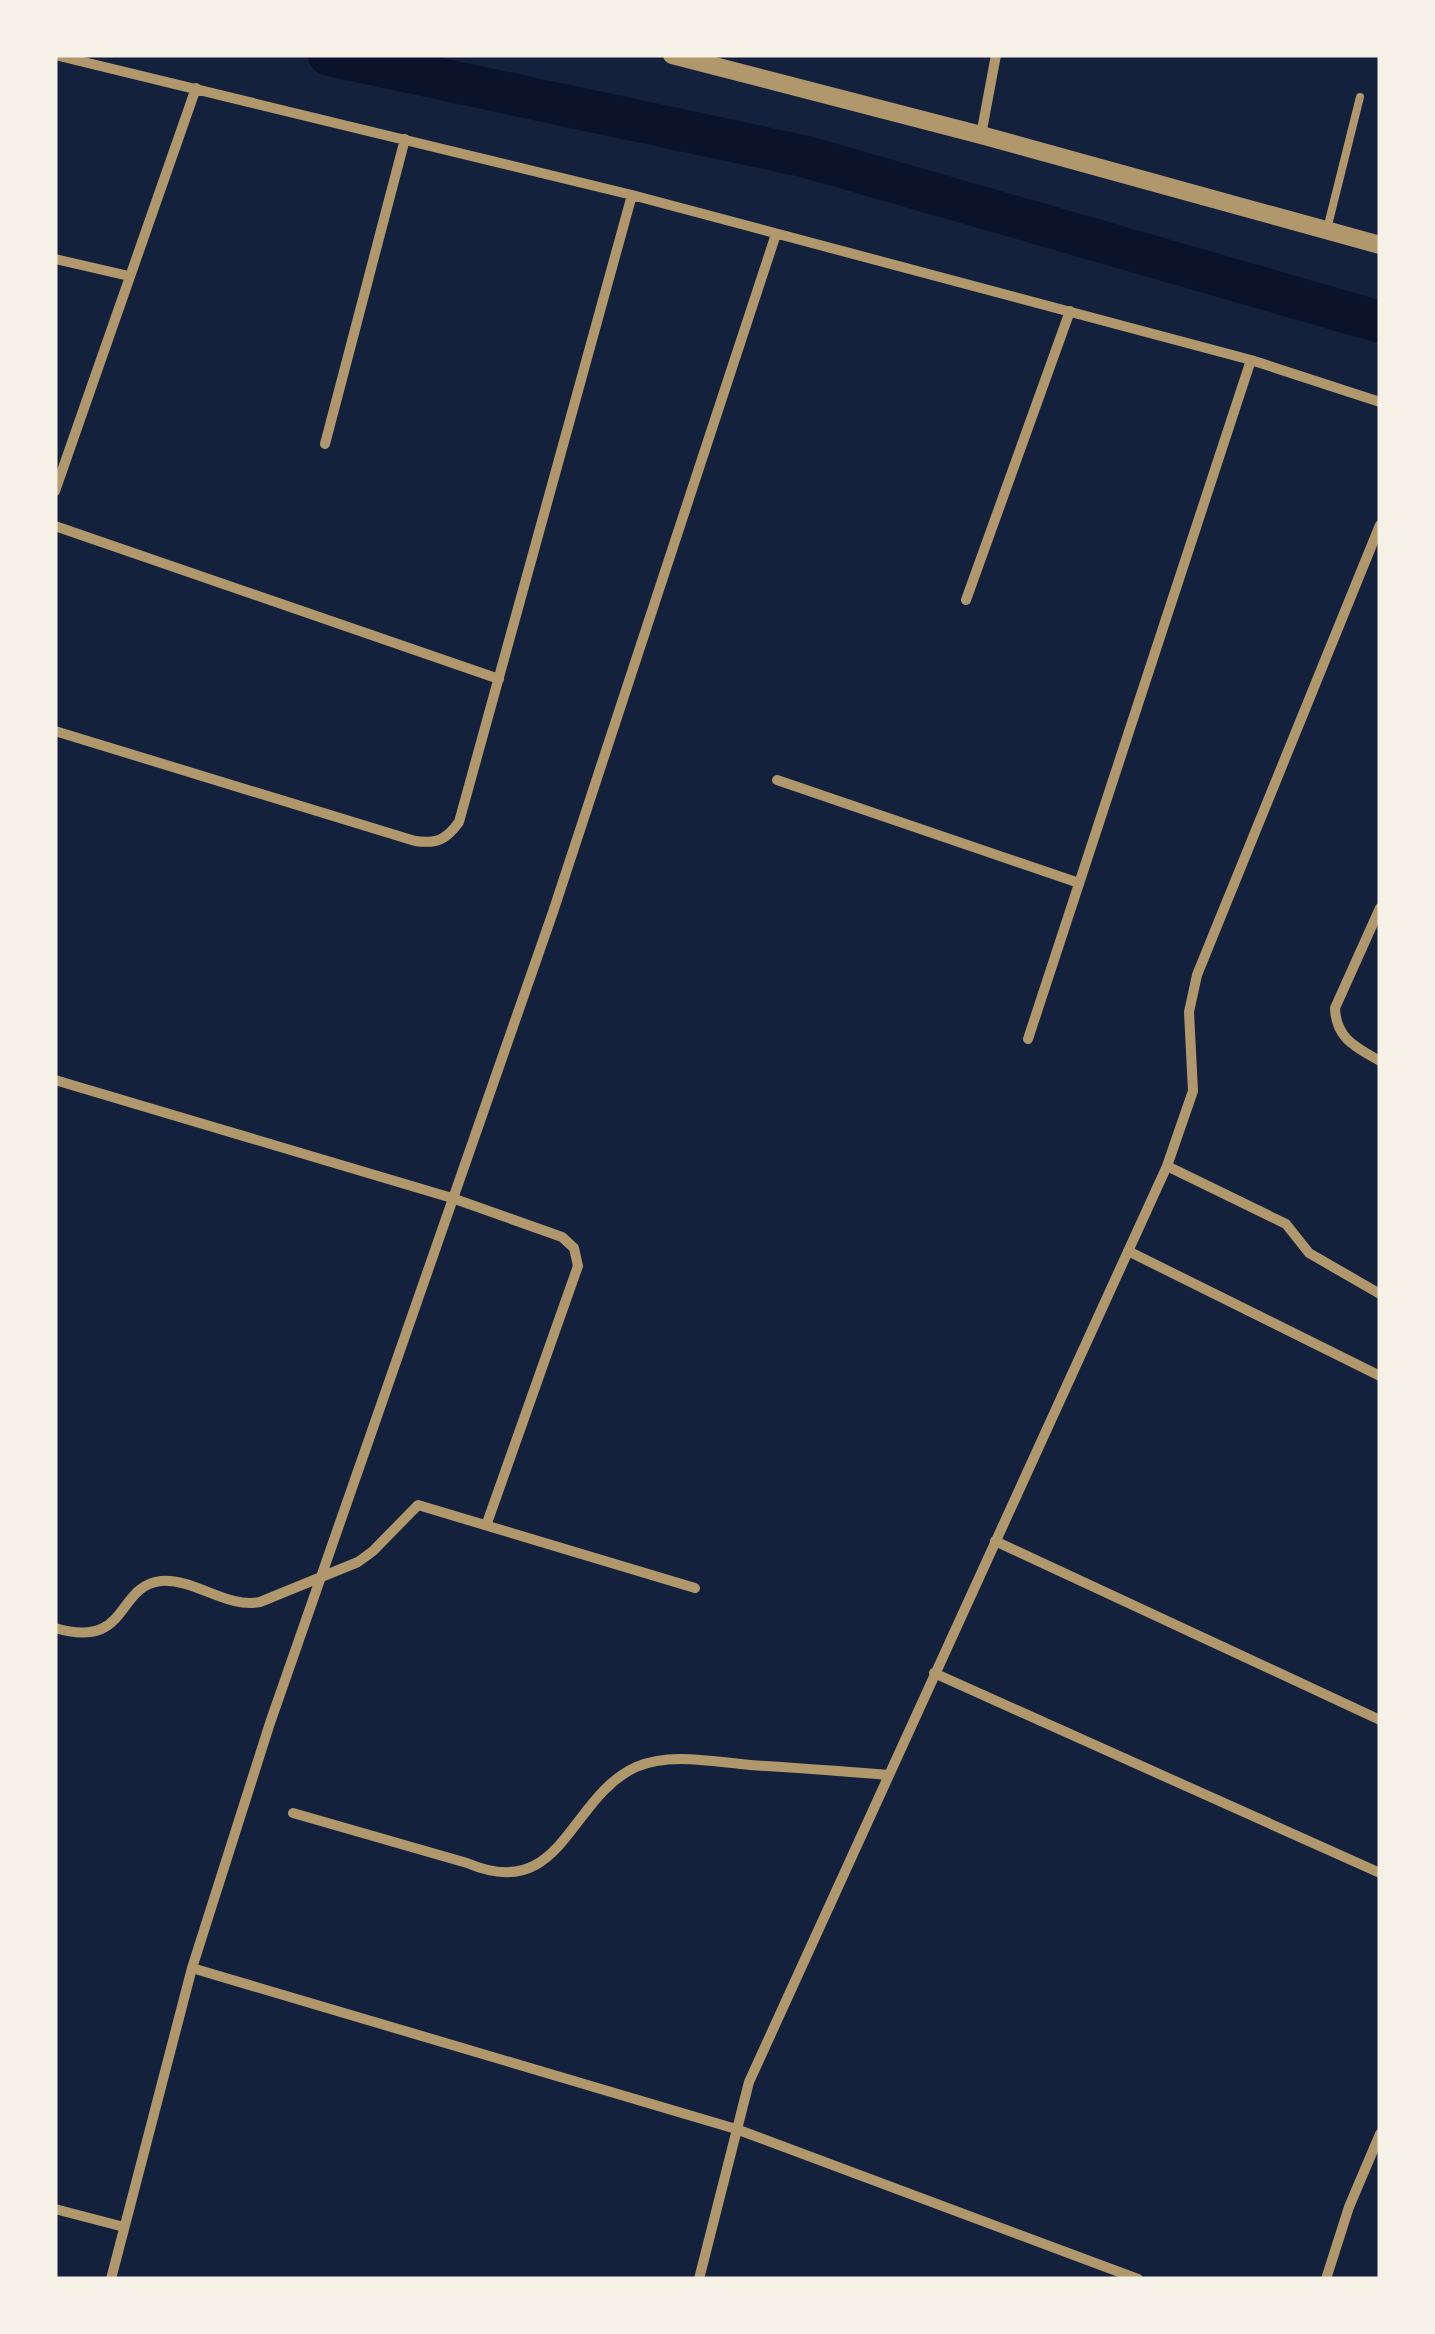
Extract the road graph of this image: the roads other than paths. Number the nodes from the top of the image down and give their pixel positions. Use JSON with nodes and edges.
{"nodes":[{"id":1,"x":55,"y":55,"type":"edge"},
{"id":2,"x":672,"y":55,"type":"edge"},
{"id":3,"x":996,"y":55,"type":"edge"},
{"id":4,"x":705,"y":59,"type":"edge"},
{"id":5,"x":196,"y":88,"type":"junction"},
{"id":6,"x":1360,"y":97,"type":"dead end"},
{"id":7,"x":981,"y":135,"type":"junction"},
{"id":8,"x":405,"y":139,"type":"junction"},
{"id":9,"x":632,"y":196,"type":"junction"},
{"id":10,"x":1327,"y":229,"type":"junction"},
{"id":11,"x":776,"y":234,"type":"junction"},
{"id":12,"x":1380,"y":245,"type":"edge"},
{"id":13,"x":55,"y":259,"type":"edge"},
{"id":14,"x":130,"y":276,"type":"junction"},
{"id":15,"x":1070,"y":311,"type":"junction"},
{"id":16,"x":1251,"y":360,"type":"junction"},
{"id":17,"x":1380,"y":402,"type":"edge"},
{"id":18,"x":325,"y":444,"type":"dead end"},
{"id":19,"x":55,"y":491,"type":"edge"},
{"id":20,"x":1380,"y":525,"type":"edge"},
{"id":21,"x":55,"y":526,"type":"edge"},
{"id":22,"x":966,"y":600,"type":"dead end"},
{"id":23,"x":498,"y":679,"type":"junction"},
{"id":24,"x":55,"y":731,"type":"edge"},
{"id":25,"x":777,"y":780,"type":"dead end"},
{"id":26,"x":1078,"y":884,"type":"junction"},
{"id":27,"x":1380,"y":908,"type":"edge"},
{"id":28,"x":1028,"y":1039,"type":"dead end"},
{"id":29,"x":1380,"y":1061,"type":"edge"},
{"id":30,"x":55,"y":1080,"type":"edge"},
{"id":31,"x":1167,"y":1166,"type":"junction"},
{"id":32,"x":452,"y":1198,"type":"junction"},
{"id":33,"x":1128,"y":1251,"type":"junction"},
{"id":34,"x":1380,"y":1294,"type":"edge"},
{"id":35,"x":1380,"y":1376,"type":"edge"},
{"id":36,"x":487,"y":1523,"type":"junction"},
{"id":37,"x":994,"y":1541,"type":"junction"},
{"id":38,"x":320,"y":1575,"type":"junction"},
{"id":39,"x":696,"y":1588,"type":"dead end"},
{"id":40,"x":55,"y":1628,"type":"edge"},
{"id":41,"x":934,"y":1673,"type":"junction"},
{"id":42,"x":1380,"y":1720,"type":"edge"},
{"id":43,"x":888,"y":1775,"type":"junction"},
{"id":44,"x":293,"y":1813,"type":"dead end"},
{"id":45,"x":1380,"y":1873,"type":"edge"},
{"id":46,"x":192,"y":1968,"type":"junction"},
{"id":47,"x":736,"y":2129,"type":"junction"},
{"id":48,"x":1380,"y":2134,"type":"edge"},
{"id":49,"x":55,"y":2209,"type":"edge"},
{"id":50,"x":124,"y":2227,"type":"junction"},
{"id":51,"x":111,"y":2279,"type":"edge"},
{"id":52,"x":699,"y":2279,"type":"edge"},
{"id":53,"x":1138,"y":2279,"type":"edge"},
{"id":54,"x":1326,"y":2279,"type":"edge"}],
"edges":[{"from":1,"to":5,"type":"street"},
{"from":2,"to":4,"type":"street"},
{"from":3,"to":7,"type":"street"},
{"from":4,"to":7,"type":"street"},
{"from":5,"to":8,"type":"street"},
{"from":5,"to":14,"type":"street"},
{"from":6,"to":10,"type":"lane"},
{"from":7,"to":10,"type":"street"},
{"from":8,"to":9,"type":"street"},
{"from":8,"to":18,"type":"street"},
{"from":9,"to":11,"type":"street"},
{"from":9,"to":23,"type":"street"},
{"from":10,"to":12,"type":"street"},
{"from":11,"to":15,"type":"street"},
{"from":11,"to":32,"type":"street"},
{"from":13,"to":14,"type":"street"},
{"from":14,"to":19,"type":"street"},
{"from":15,"to":16,"type":"street"},
{"from":15,"to":22,"type":"street"},
{"from":16,"to":17,"type":"street"},
{"from":16,"to":26,"type":"street"},
{"from":20,"to":31,"type":"street"},
{"from":21,"to":23,"type":"street"},
{"from":23,"to":24,"type":"street"},
{"from":25,"to":26,"type":"street"},
{"from":26,"to":28,"type":"street"},
{"from":27,"to":29,"type":"street"},
{"from":30,"to":32,"type":"street"},
{"from":31,"to":33,"type":"street"},
{"from":31,"to":34,"type":"street"},
{"from":32,"to":36,"type":"street"},
{"from":32,"to":38,"type":"street"},
{"from":33,"to":35,"type":"street"},
{"from":33,"to":37,"type":"street"},
{"from":36,"to":38,"type":"street"},
{"from":36,"to":39,"type":"street"},
{"from":37,"to":41,"type":"street"},
{"from":37,"to":42,"type":"street"},
{"from":38,"to":40,"type":"street"},
{"from":38,"to":46,"type":"street"},
{"from":41,"to":43,"type":"street"},
{"from":41,"to":45,"type":"street"},
{"from":43,"to":44,"type":"street"},
{"from":43,"to":47,"type":"street"},
{"from":46,"to":47,"type":"street"},
{"from":46,"to":50,"type":"street"},
{"from":47,"to":52,"type":"street"},
{"from":47,"to":53,"type":"street"},
{"from":48,"to":54,"type":"street"},
{"from":49,"to":50,"type":"street"},
{"from":50,"to":51,"type":"street"}]}
